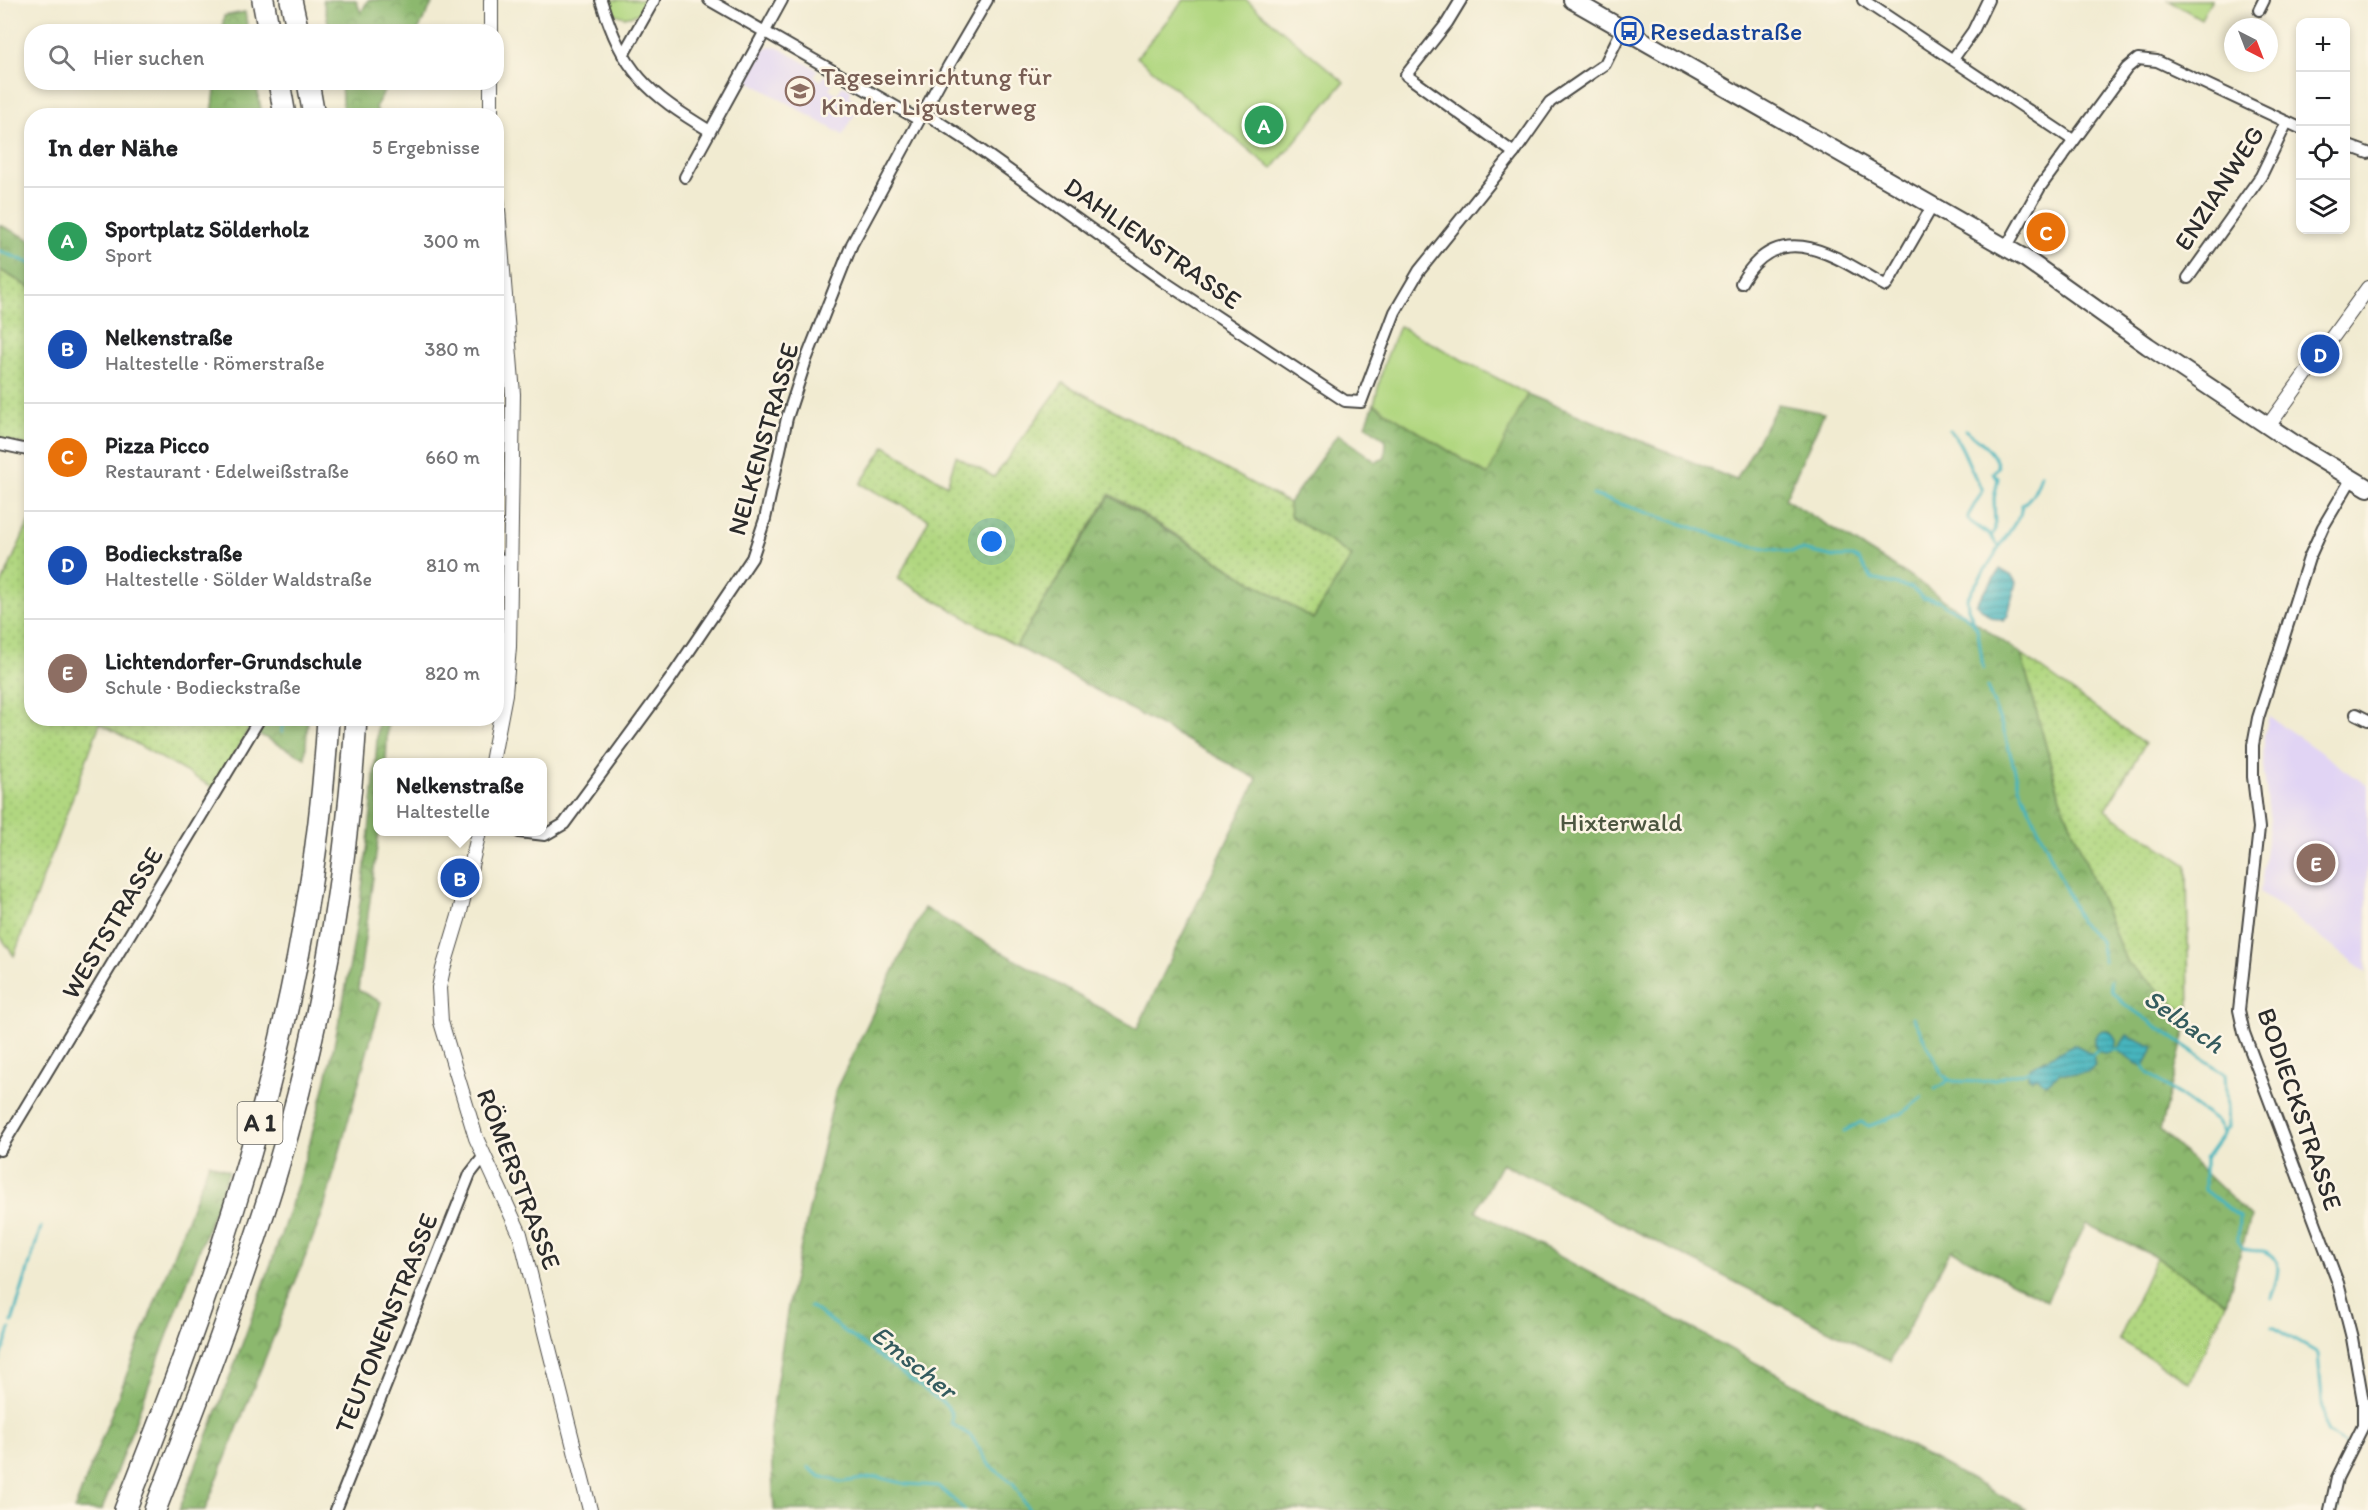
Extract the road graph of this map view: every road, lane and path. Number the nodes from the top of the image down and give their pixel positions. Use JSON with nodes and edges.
{"nodes":[{"id":1,"x":263,"y":0,"type":"edge"},
{"id":2,"x":291,"y":0,"type":"edge"},
{"id":3,"x":491,"y":0,"type":"edge"},
{"id":4,"x":602,"y":0,"type":"edge"},
{"id":5,"x":654,"y":0,"type":"edge"},
{"id":6,"x":709,"y":0,"type":"edge"},
{"id":7,"x":782,"y":0,"type":"edge"},
{"id":8,"x":987,"y":0,"type":"edge"},
{"id":9,"x":1461,"y":0,"type":"edge"},
{"id":10,"x":1572,"y":0,"type":"edge"},
{"id":11,"x":1863,"y":0,"type":"edge"},
{"id":12,"x":1988,"y":0,"type":"edge"},
{"id":13,"x":268,"y":24,"type":"edge"},
{"id":14,"x":296,"y":24,"type":"edge"},
{"id":15,"x":491,"y":24,"type":"edge"},
{"id":16,"x":1623,"y":28,"type":"junction"},
{"id":17,"x":764,"y":33,"type":"junction"},
{"id":18,"x":623,"y":55,"type":"junction"},
{"id":19,"x":1953,"y":59,"type":"junction"},
{"id":20,"x":280,"y":90,"type":"edge"},
{"id":21,"x":309,"y":90,"type":"edge"},
{"id":22,"x":491,"y":90,"type":"edge"},
{"id":23,"x":284,"y":108,"type":"edge"},
{"id":24,"x":313,"y":108,"type":"edge"},
{"id":25,"x":491,"y":108,"type":"edge"},
{"id":26,"x":921,"y":116,"type":"junction"},
{"id":27,"x":2287,"y":122,"type":"junction"},
{"id":28,"x":2296,"y":126,"type":"edge"},
{"id":29,"x":710,"y":131,"type":"junction"},
{"id":30,"x":2073,"y":140,"type":"junction"},
{"id":31,"x":2350,"y":146,"type":"edge"},
{"id":32,"x":1514,"y":153,"type":"junction"},
{"id":33,"x":2368,"y":153,"type":"edge"},
{"id":34,"x":685,"y":177,"type":"dead end"},
{"id":35,"x":1933,"y":205,"type":"junction"},
{"id":36,"x":2006,"y":248,"type":"junction"},
{"id":37,"x":2188,"y":278,"type":"dead end"},
{"id":38,"x":504,"y":283,"type":"edge"},
{"id":39,"x":1741,"y":283,"type":"dead end"},
{"id":40,"x":2368,"y":288,"type":"edge"},
{"id":41,"x":2269,"y":425,"type":"junction"},
{"id":42,"x":0,"y":444,"type":"edge"},
{"id":43,"x":24,"y":449,"type":"edge"},
{"id":44,"x":2352,"y":478,"type":"junction"},
{"id":45,"x":2368,"y":488,"type":"edge"},
{"id":46,"x":504,"y":560,"type":"edge"},
{"id":47,"x":511,"y":562,"type":"junction"},
{"id":48,"x":504,"y":699,"type":"edge"},
{"id":49,"x":2356,"y":714,"type":"dead end"},
{"id":50,"x":2368,"y":720,"type":"edge"},
{"id":51,"x":255,"y":726,"type":"edge"},
{"id":52,"x":327,"y":726,"type":"edge"},
{"id":53,"x":355,"y":726,"type":"edge"},
{"id":54,"x":499,"y":726,"type":"edge"},
{"id":55,"x":493,"y":758,"type":"edge"},
{"id":56,"x":547,"y":833,"type":"edge"},
{"id":57,"x":478,"y":836,"type":"edge"},
{"id":58,"x":3,"y":1137,"type":"edge"},
{"id":59,"x":0,"y":1150,"type":"edge"},
{"id":60,"x":484,"y":1156,"type":"junction"},
{"id":61,"x":125,"y":1510,"type":"edge"},
{"id":62,"x":155,"y":1510,"type":"edge"},
{"id":63,"x":336,"y":1510,"type":"edge"},
{"id":64,"x":590,"y":1510,"type":"edge"},
{"id":65,"x":2330,"y":1510,"type":"edge"}],
"edges":[{"from":1,"to":13,"type":"highway"},
{"from":2,"to":14,"type":"highway"},
{"from":3,"to":15,"type":"street"},
{"from":4,"to":18,"type":"street"},
{"from":5,"to":18,"type":"street"},
{"from":6,"to":17,"type":"street","name":"DAHLIENSTRASSE"},
{"from":7,"to":17,"type":"street"},
{"from":8,"to":26,"type":"street","name":"NELKENSTRASSE"},
{"from":9,"to":32,"type":"street"},
{"from":10,"to":16,"type":"main road"},
{"from":11,"to":19,"type":"street"},
{"from":12,"to":19,"type":"street"},
{"from":16,"to":32,"type":"street"},
{"from":16,"to":35,"type":"main road"},
{"from":17,"to":26,"type":"street","name":"DAHLIENSTRASSE"},
{"from":17,"to":29,"type":"street"},
{"from":18,"to":29,"type":"street"},
{"from":19,"to":30,"type":"street"},
{"from":20,"to":23,"type":"highway"},
{"from":21,"to":24,"type":"highway"},
{"from":22,"to":25,"type":"street"},
{"from":26,"to":32,"type":"street","name":"DAHLIENSTRASSE"},
{"from":26,"to":56,"type":"street","name":"NELKENSTRASSE"},
{"from":27,"to":28,"type":"street"},
{"from":27,"to":30,"type":"street"},
{"from":27,"to":37,"type":"street","name":"ENZIANWEG"},
{"from":29,"to":34,"type":"street"},
{"from":30,"to":36,"type":"street"},
{"from":31,"to":33,"type":"street"},
{"from":35,"to":36,"type":"main road"},
{"from":35,"to":39,"type":"street"},
{"from":36,"to":41,"type":"main road"},
{"from":38,"to":47,"type":"street"},
{"from":40,"to":41,"type":"street"},
{"from":41,"to":44,"type":"main road"},
{"from":42,"to":43,"type":"street"},
{"from":44,"to":45,"type":"main road"},
{"from":44,"to":65,"type":"street","name":"BODIECKSTRASSE"},
{"from":46,"to":47,"type":"street"},
{"from":47,"to":48,"type":"street"},
{"from":49,"to":50,"type":"street"},
{"from":51,"to":58,"type":"street","name":"WESTSTRASSE"},
{"from":52,"to":61,"type":"highway","number":"A 1"},
{"from":53,"to":62,"type":"highway","number":"A 1"},
{"from":54,"to":55,"type":"street"},
{"from":57,"to":60,"type":"street","name":"RÖMERSTRASSE"},
{"from":58,"to":59,"type":"street","name":"WESTSTRASSE"},
{"from":60,"to":63,"type":"street","name":"TEUTONENSTRASSE"},
{"from":60,"to":64,"type":"street","name":"RÖMERSTRASSE"}]}
